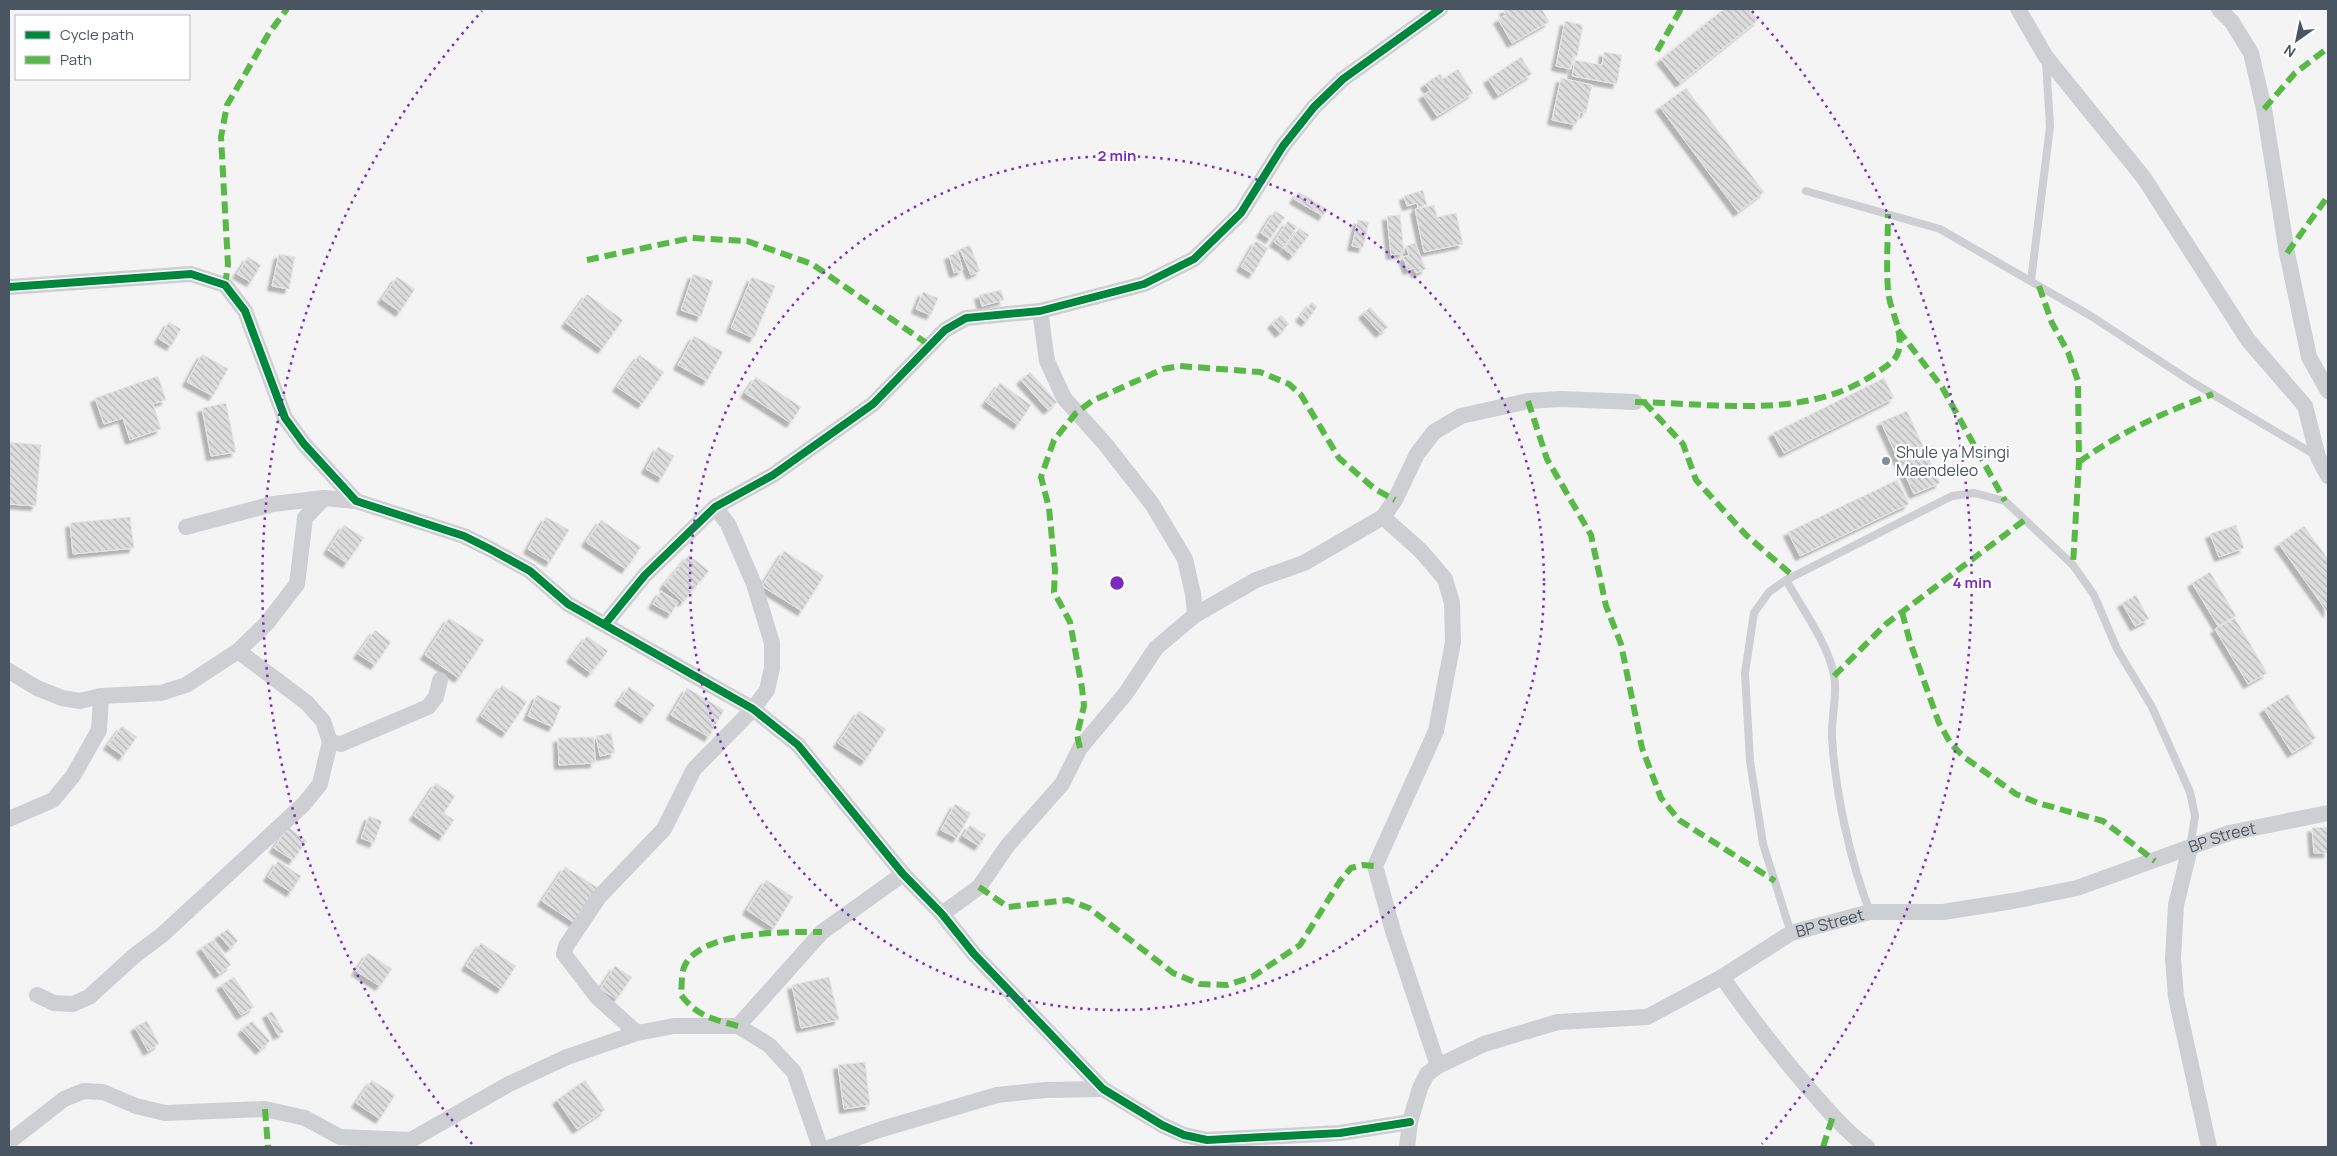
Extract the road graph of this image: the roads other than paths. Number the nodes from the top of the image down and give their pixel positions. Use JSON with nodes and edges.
{"nodes":[{"id":1,"x":1440,"y":9,"type":"edge"},
{"id":2,"x":2018,"y":9,"type":"edge"},
{"id":3,"x":2219,"y":9,"type":"edge"},
{"id":4,"x":2046,"y":57,"type":"junction"},
{"id":5,"x":1806,"y":191,"type":"dead end"},
{"id":6,"x":2031,"y":281,"type":"junction"},
{"id":7,"x":9,"y":288,"type":"edge"},
{"id":8,"x":1040,"y":310,"type":"junction"},
{"id":9,"x":2328,"y":391,"type":"edge"},
{"id":10,"x":1635,"y":402,"type":"dead end"},
{"id":11,"x":2318,"y":457,"type":"junction"},
{"id":12,"x":2328,"y":476,"type":"edge"},
{"id":13,"x":324,"y":498,"type":"junction"},
{"id":14,"x":356,"y":501,"type":"junction"},
{"id":15,"x":715,"y":507,"type":"junction"},
{"id":16,"x":1383,"y":516,"type":"junction"},
{"id":17,"x":186,"y":527,"type":"dead end"},
{"id":18,"x":1786,"y":580,"type":"junction"},
{"id":19,"x":1195,"y":615,"type":"junction"},
{"id":20,"x":605,"y":624,"type":"junction"},
{"id":21,"x":238,"y":651,"type":"junction"},
{"id":22,"x":9,"y":671,"type":"edge"},
{"id":23,"x":440,"y":680,"type":"dead end"},
{"id":24,"x":101,"y":696,"type":"junction"},
{"id":25,"x":753,"y":709,"type":"junction"},
{"id":26,"x":330,"y":742,"type":"junction"},
{"id":27,"x":2328,"y":813,"type":"edge"},
{"id":28,"x":9,"y":818,"type":"edge"},
{"id":29,"x":2190,"y":848,"type":"junction"},
{"id":30,"x":902,"y":874,"type":"junction"},
{"id":31,"x":1870,"y":912,"type":"junction"},
{"id":32,"x":942,"y":914,"type":"junction"},
{"id":33,"x":1791,"y":933,"type":"junction"},
{"id":34,"x":1722,"y":978,"type":"junction"},
{"id":35,"x":37,"y":995,"type":"dead end"},
{"id":36,"x":738,"y":1026,"type":"junction"},
{"id":37,"x":637,"y":1033,"type":"junction"},
{"id":38,"x":1438,"y":1066,"type":"junction"},
{"id":39,"x":1103,"y":1089,"type":"junction"},
{"id":40,"x":1410,"y":1122,"type":"junction"},
{"id":41,"x":9,"y":1142,"type":"edge"},
{"id":42,"x":343,"y":1142,"type":"edge"},
{"id":43,"x":820,"y":1147,"type":"edge"},
{"id":44,"x":831,"y":1147,"type":"edge"},
{"id":45,"x":1407,"y":1147,"type":"edge"},
{"id":46,"x":1867,"y":1147,"type":"edge"},
{"id":47,"x":2209,"y":1147,"type":"edge"}],
"edges":[{"from":1,"to":8,"type":"street"},
{"from":2,"to":4,"type":"street"},
{"from":3,"to":9,"type":"street"},
{"from":4,"to":6,"type":"lane"},
{"from":4,"to":11,"type":"street"},
{"from":5,"to":6,"type":"lane"},
{"from":6,"to":11,"type":"lane"},
{"from":7,"to":14,"type":"street"},
{"from":8,"to":15,"type":"street"},
{"from":8,"to":19,"type":"street"},
{"from":10,"to":16,"type":"street"},
{"from":11,"to":12,"type":"street"},
{"from":13,"to":14,"type":"street"},
{"from":13,"to":17,"type":"street"},
{"from":13,"to":21,"type":"street"},
{"from":14,"to":20,"type":"street"},
{"from":15,"to":20,"type":"street"},
{"from":15,"to":25,"type":"street"},
{"from":16,"to":19,"type":"street"},
{"from":16,"to":38,"type":"street"},
{"from":18,"to":29,"type":"lane"},
{"from":18,"to":31,"type":"lane"},
{"from":18,"to":33,"type":"lane"},
{"from":19,"to":32,"type":"street"},
{"from":20,"to":25,"type":"street"},
{"from":21,"to":24,"type":"street"},
{"from":21,"to":26,"type":"street"},
{"from":22,"to":24,"type":"street"},
{"from":23,"to":26,"type":"street"},
{"from":24,"to":28,"type":"street"},
{"from":25,"to":30,"type":"street"},
{"from":25,"to":37,"type":"street"},
{"from":26,"to":35,"type":"street"},
{"from":27,"to":29,"type":"street","name":"BP Street"},
{"from":29,"to":31,"type":"street","name":"BP Street"},
{"from":29,"to":47,"type":"street"},
{"from":30,"to":32,"type":"street"},
{"from":30,"to":36,"type":"street"},
{"from":31,"to":33,"type":"street","name":"BP Street"},
{"from":32,"to":39,"type":"street"},
{"from":33,"to":34,"type":"street","name":"BP Street"},
{"from":34,"to":38,"type":"street","name":"BP Street"},
{"from":34,"to":46,"type":"street"},
{"from":36,"to":37,"type":"street"},
{"from":36,"to":43,"type":"street"},
{"from":37,"to":42,"type":"street"},
{"from":38,"to":40,"type":"street","name":"BP Street"},
{"from":39,"to":40,"type":"street"},
{"from":39,"to":44,"type":"street"},
{"from":40,"to":45,"type":"street","name":"BP Street"},
{"from":41,"to":42,"type":"street"}]}
